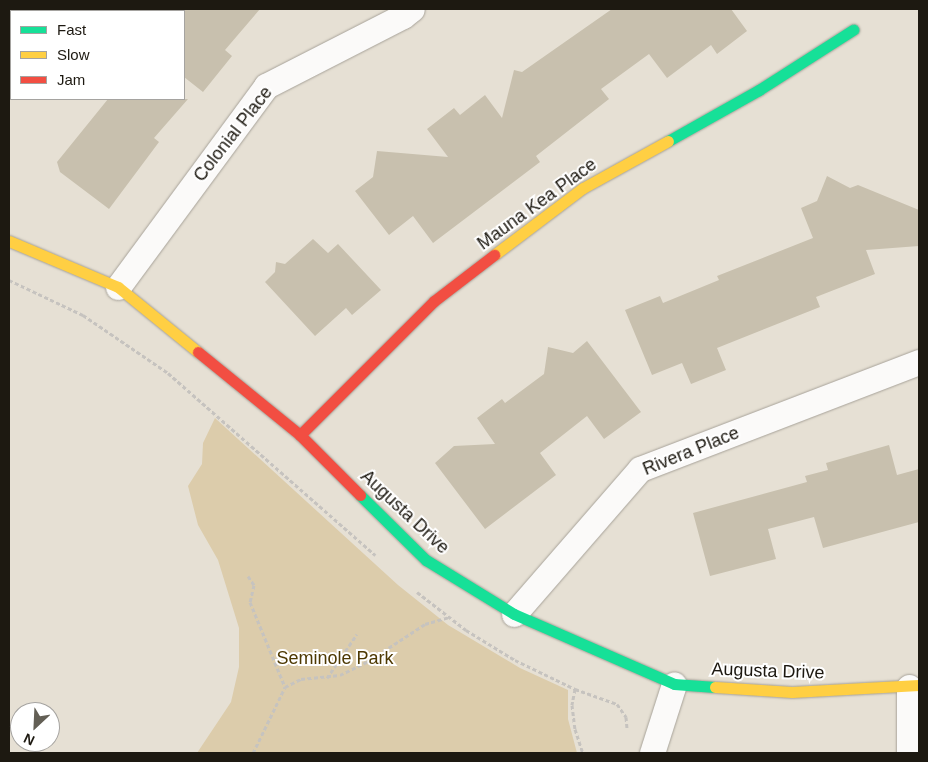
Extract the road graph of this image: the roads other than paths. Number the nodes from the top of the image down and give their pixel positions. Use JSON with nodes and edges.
{"nodes":[{"id":1,"x":412,"y":9,"type":"edge"},
{"id":2,"x":853,"y":30,"type":"dead end"},
{"id":3,"x":9,"y":240,"type":"edge"},
{"id":4,"x":118,"y":287,"type":"junction"},
{"id":5,"x":919,"y":362,"type":"edge"},
{"id":6,"x":300,"y":435,"type":"junction"},
{"id":7,"x":514,"y":614,"type":"junction"},
{"id":8,"x":674,"y":684,"type":"junction"},
{"id":9,"x":914,"y":686,"type":"edge"},
{"id":10,"x":652,"y":753,"type":"edge"},
{"id":11,"x":909,"y":753,"type":"edge"}],
"edges":[{"from":1,"to":4,"type":"street","name":"Colonial Place"},
{"from":2,"to":6,"type":"street","name":"Mauna Kea Place"},
{"from":3,"to":4,"type":"street","name":"Augusta Drive"},
{"from":4,"to":6,"type":"street","name":"Augusta Drive"},
{"from":5,"to":7,"type":"street","name":"Rivera Place"},
{"from":6,"to":7,"type":"street","name":"Augusta Drive"},
{"from":7,"to":8,"type":"street","name":"Augusta Drive"},
{"from":8,"to":9,"type":"street","name":"Augusta Drive"},
{"from":8,"to":10,"type":"street"},
{"from":9,"to":11,"type":"street"}]}
